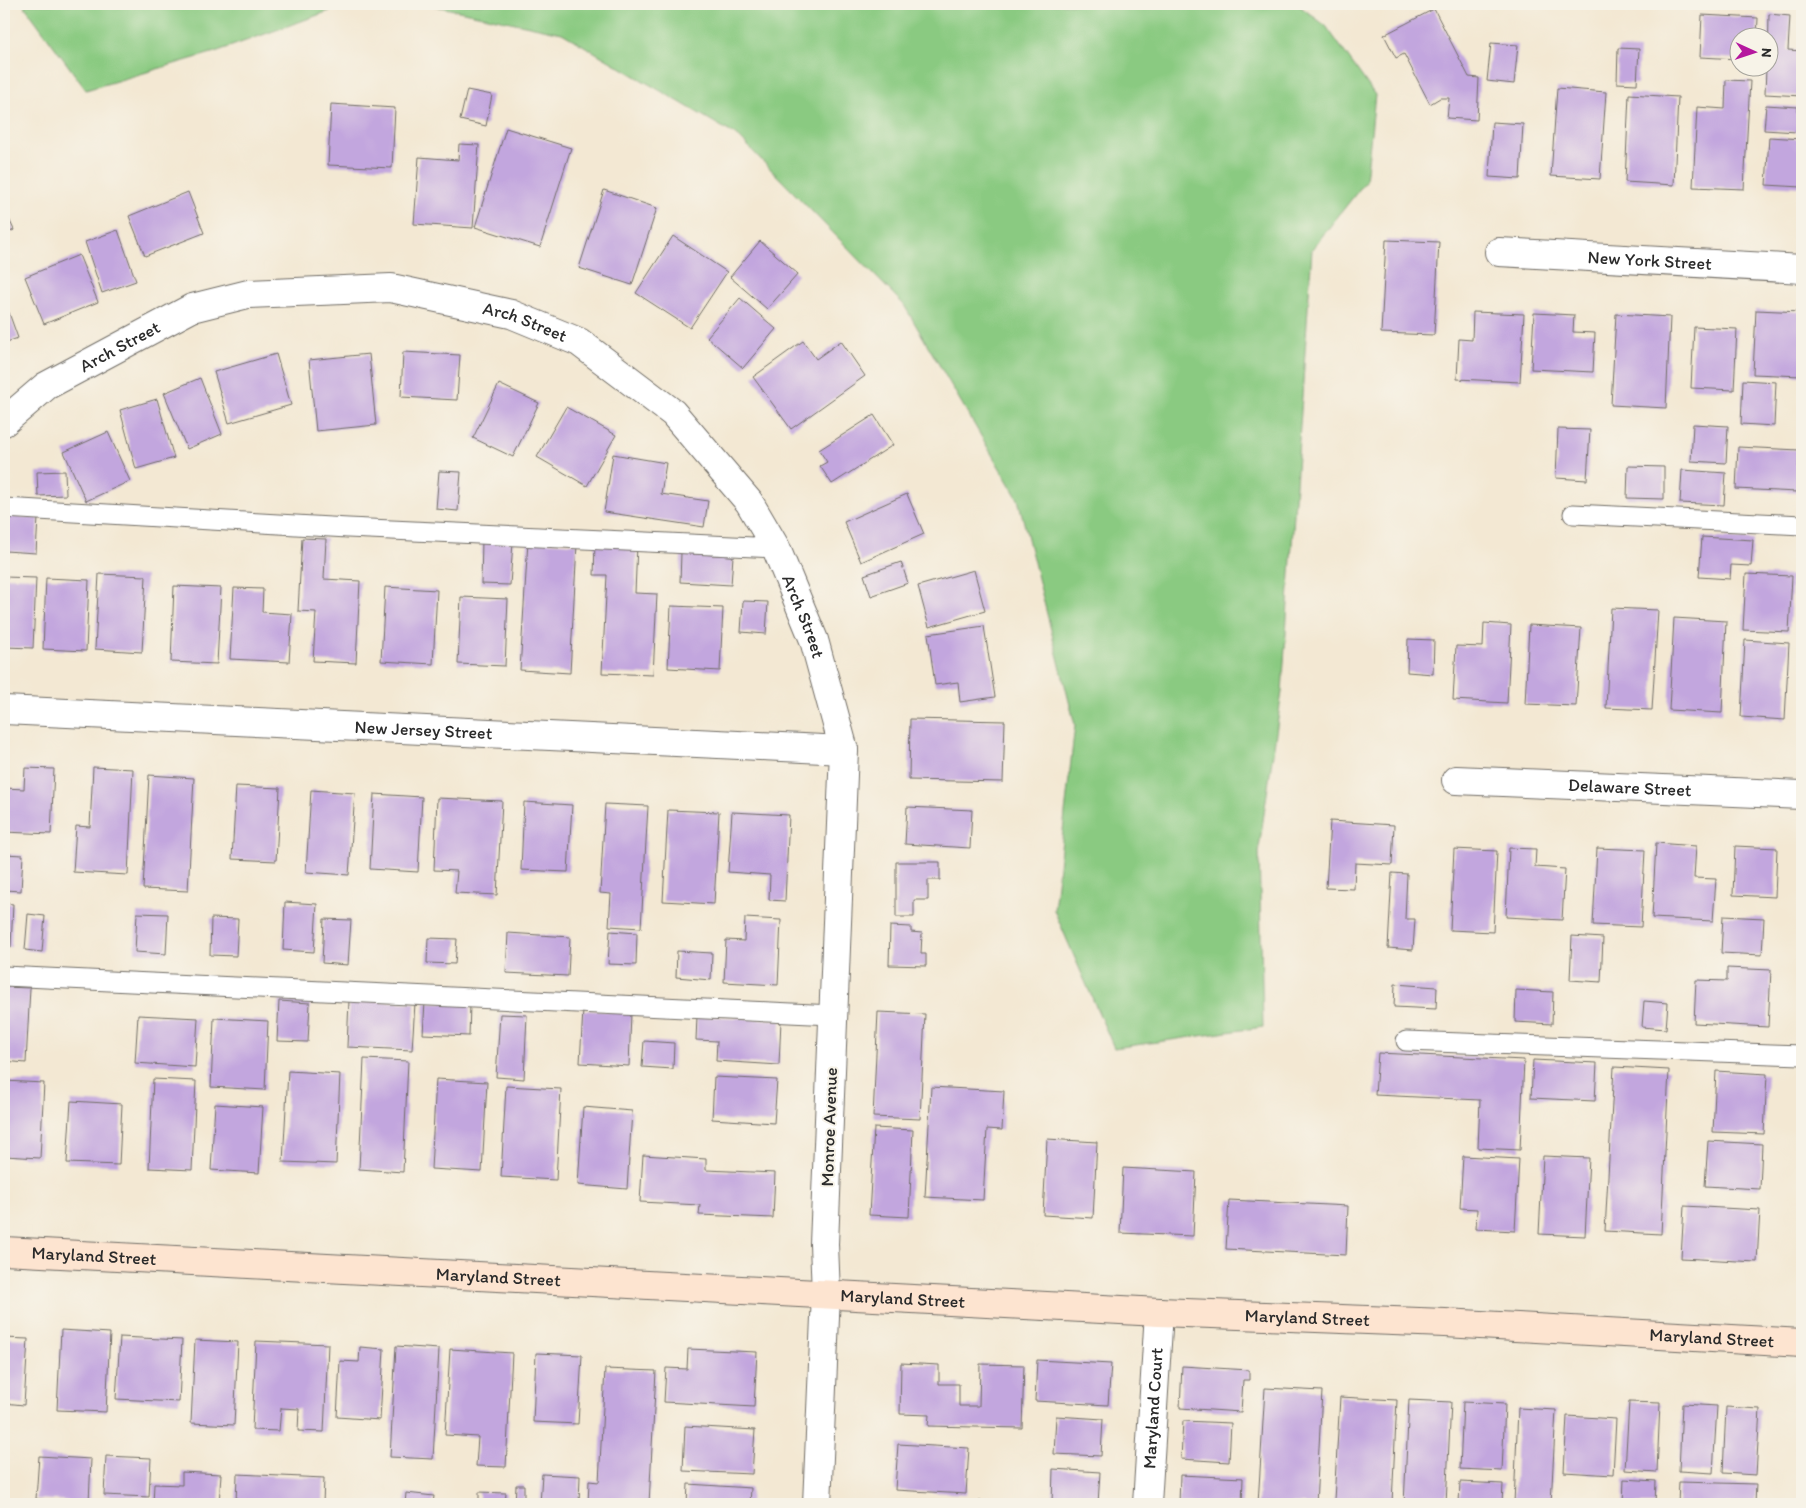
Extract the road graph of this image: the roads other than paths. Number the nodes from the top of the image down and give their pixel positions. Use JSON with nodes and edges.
{"nodes":[{"id":1,"x":1499,"y":252,"type":"dead end"},
{"id":2,"x":1802,"y":269,"type":"edge"},
{"id":3,"x":4,"y":422,"type":"edge"},
{"id":4,"x":4,"y":508,"type":"edge"},
{"id":5,"x":1573,"y":514,"type":"dead end"},
{"id":6,"x":1802,"y":525,"type":"edge"},
{"id":7,"x":776,"y":548,"type":"junction"},
{"id":8,"x":4,"y":710,"type":"edge"},
{"id":9,"x":844,"y":750,"type":"junction"},
{"id":10,"x":1456,"y":780,"type":"dead end"},
{"id":11,"x":1802,"y":795,"type":"edge"},
{"id":12,"x":4,"y":976,"type":"edge"},
{"id":13,"x":833,"y":1015,"type":"junction"},
{"id":14,"x":1406,"y":1041,"type":"dead end"},
{"id":15,"x":1802,"y":1054,"type":"edge"},
{"id":16,"x":4,"y":1251,"type":"edge"},
{"id":17,"x":826,"y":1294,"type":"junction"},
{"id":18,"x":1159,"y":1312,"type":"junction"},
{"id":19,"x":1802,"y":1343,"type":"edge"},
{"id":20,"x":817,"y":1504,"type":"edge"},
{"id":21,"x":1147,"y":1504,"type":"edge"}],
"edges":[{"from":1,"to":2,"type":"street","name":"New York Street"},
{"from":3,"to":7,"type":"street","name":"Arch Street"},
{"from":4,"to":7,"type":"lane"},
{"from":5,"to":6,"type":"lane"},
{"from":7,"to":9,"type":"street","name":"Arch Street"},
{"from":8,"to":9,"type":"street","name":"New Jersey Street"},
{"from":9,"to":13,"type":"street","name":"Monroe Avenue"},
{"from":10,"to":11,"type":"street","name":"Delaware Street"},
{"from":12,"to":13,"type":"lane"},
{"from":13,"to":17,"type":"street","name":"Monroe Avenue"},
{"from":14,"to":15,"type":"lane"},
{"from":16,"to":17,"type":"street","name":"Maryland Street"},
{"from":17,"to":18,"type":"street","name":"Maryland Street"},
{"from":17,"to":20,"type":"street","name":"Monroe Avenue"},
{"from":18,"to":19,"type":"street","name":"Maryland Street"},
{"from":18,"to":21,"type":"street","name":"Maryland Court"}]}
